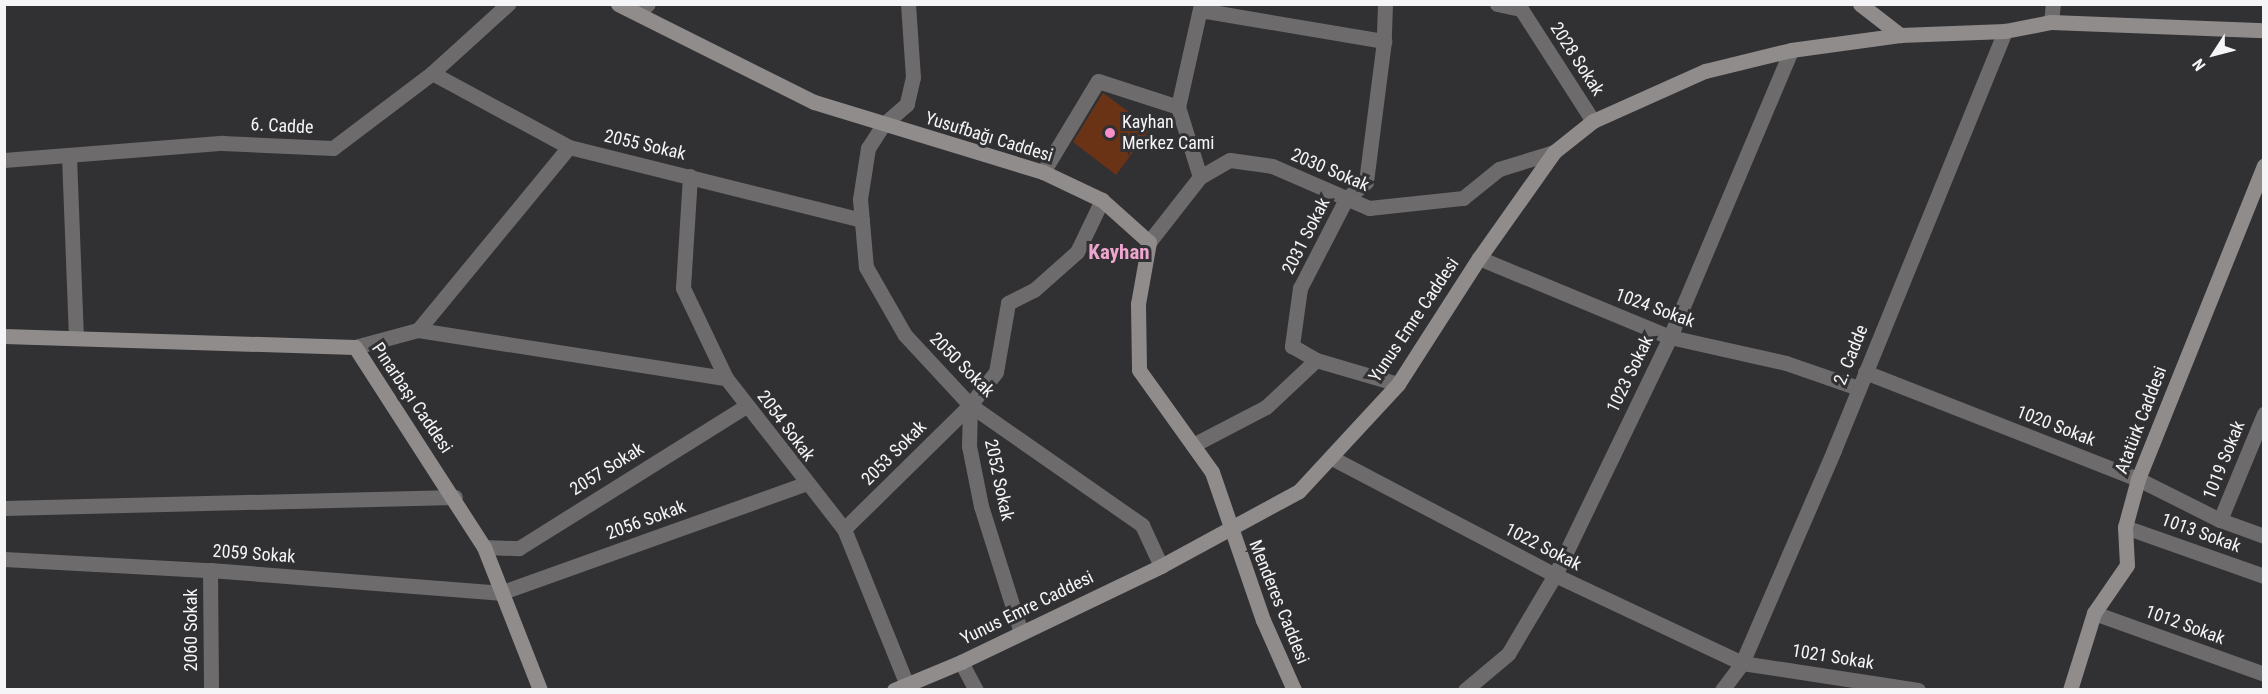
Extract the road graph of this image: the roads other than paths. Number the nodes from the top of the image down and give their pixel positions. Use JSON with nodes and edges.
{"nodes":[{"id":1,"x":508,"y":4,"type":"edge"},
{"id":2,"x":618,"y":4,"type":"edge"},
{"id":3,"x":908,"y":4,"type":"edge"},
{"id":4,"x":1385,"y":4,"type":"edge"},
{"id":5,"x":1497,"y":4,"type":"edge"},
{"id":6,"x":1860,"y":4,"type":"edge"},
{"id":7,"x":2053,"y":4,"type":"edge"},
{"id":8,"x":1200,"y":7,"type":"edge"},
{"id":9,"x":643,"y":9,"type":"edge"},
{"id":10,"x":2050,"y":22,"type":"junction"},
{"id":11,"x":2005,"y":31,"type":"junction"},
{"id":12,"x":2262,"y":32,"type":"edge"},
{"id":13,"x":1900,"y":35,"type":"junction"},
{"id":14,"x":1384,"y":41,"type":"junction"},
{"id":15,"x":1791,"y":50,"type":"junction"},
{"id":16,"x":432,"y":73,"type":"junction"},
{"id":17,"x":1178,"y":107,"type":"junction"},
{"id":18,"x":1593,"y":121,"type":"junction"},
{"id":19,"x":883,"y":125,"type":"junction"},
{"id":20,"x":568,"y":147,"type":"junction"},
{"id":21,"x":1554,"y":153,"type":"junction"},
{"id":22,"x":69,"y":156,"type":"junction"},
{"id":23,"x":4,"y":160,"type":"edge"},
{"id":24,"x":2264,"y":165,"type":"edge"},
{"id":25,"x":1043,"y":172,"type":"junction"},
{"id":26,"x":690,"y":176,"type":"junction"},
{"id":27,"x":1200,"y":177,"type":"junction"},
{"id":28,"x":1346,"y":199,"type":"junction"},
{"id":29,"x":1102,"y":200,"type":"junction"},
{"id":30,"x":862,"y":220,"type":"junction"},
{"id":31,"x":1149,"y":242,"type":"junction"},
{"id":32,"x":1479,"y":258,"type":"junction"},
{"id":33,"x":418,"y":330,"type":"junction"},
{"id":34,"x":4,"y":336,"type":"edge"},
{"id":35,"x":76,"y":336,"type":"junction"},
{"id":36,"x":1670,"y":337,"type":"junction"},
{"id":37,"x":355,"y":347,"type":"junction"},
{"id":38,"x":1316,"y":360,"type":"junction"},
{"id":39,"x":1865,"y":372,"type":"junction"},
{"id":40,"x":726,"y":378,"type":"junction"},
{"id":41,"x":1398,"y":384,"type":"junction"},
{"id":42,"x":1858,"y":388,"type":"junction"},
{"id":43,"x":970,"y":405,"type":"junction"},
{"id":44,"x":746,"y":406,"type":"junction"},
{"id":45,"x":2264,"y":414,"type":"edge"},
{"id":46,"x":1193,"y":445,"type":"junction"},
{"id":47,"x":2258,"y":446,"type":"edge"},
{"id":48,"x":1332,"y":458,"type":"junction"},
{"id":49,"x":2139,"y":478,"type":"junction"},
{"id":50,"x":805,"y":484,"type":"junction"},
{"id":51,"x":455,"y":496,"type":"junction"},
{"id":52,"x":4,"y":508,"type":"edge"},
{"id":53,"x":2220,"y":520,"type":"junction"},
{"id":54,"x":2125,"y":527,"type":"junction"},
{"id":55,"x":844,"y":529,"type":"junction"},
{"id":56,"x":1230,"y":529,"type":"junction"},
{"id":57,"x":2264,"y":536,"type":"edge"},
{"id":58,"x":484,"y":547,"type":"junction"},
{"id":59,"x":4,"y":559,"type":"edge"},
{"id":60,"x":1161,"y":566,"type":"junction"},
{"id":61,"x":210,"y":570,"type":"junction"},
{"id":62,"x":1555,"y":575,"type":"junction"},
{"id":63,"x":2264,"y":576,"type":"edge"},
{"id":64,"x":500,"y":593,"type":"junction"},
{"id":65,"x":2094,"y":613,"type":"junction"},
{"id":66,"x":1021,"y":633,"type":"junction"},
{"id":67,"x":961,"y":662,"type":"junction"},
{"id":68,"x":1742,"y":663,"type":"junction"},
{"id":69,"x":2264,"y":674,"type":"edge"},
{"id":70,"x":900,"y":687,"type":"edge"},
{"id":71,"x":211,"y":690,"type":"edge"},
{"id":72,"x":540,"y":690,"type":"edge"},
{"id":73,"x":976,"y":690,"type":"edge"},
{"id":74,"x":1294,"y":690,"type":"edge"},
{"id":75,"x":1465,"y":690,"type":"edge"},
{"id":76,"x":1722,"y":690,"type":"edge"},
{"id":77,"x":1918,"y":690,"type":"edge"},
{"id":78,"x":2070,"y":690,"type":"edge"}],
"edges":[{"from":1,"to":16,"type":"street","name":"6. Cadde"},
{"from":2,"to":9,"type":"street","name":"Yusufbağı Caddesi"},
{"from":3,"to":19,"type":"street","name":"2050 Sokak"},
{"from":4,"to":14,"type":"street","name":"2031 Sokak"},
{"from":5,"to":18,"type":"street","name":"2028 Sokak"},
{"from":6,"to":13,"type":"street"},
{"from":7,"to":10,"type":"street"},
{"from":8,"to":14,"type":"street"},
{"from":8,"to":17,"type":"street"},
{"from":9,"to":19,"type":"street","name":"Yusufbağı Caddesi"},
{"from":10,"to":11,"type":"street","name":"Yunus Emre Caddesi"},
{"from":10,"to":12,"type":"street","name":"Yunus Emre Caddesi"},
{"from":11,"to":13,"type":"street","name":"Yunus Emre Caddesi"},
{"from":11,"to":39,"type":"street","name":"2. Cadde"},
{"from":13,"to":15,"type":"street","name":"Yunus Emre Caddesi"},
{"from":14,"to":28,"type":"street","name":"2031 Sokak"},
{"from":15,"to":18,"type":"street","name":"Yunus Emre Caddesi"},
{"from":15,"to":36,"type":"street","name":"1023 Sokak"},
{"from":16,"to":20,"type":"street","name":"2055 Sokak"},
{"from":16,"to":22,"type":"street","name":"6. Cadde"},
{"from":17,"to":25,"type":"street"},
{"from":17,"to":27,"type":"street"},
{"from":18,"to":21,"type":"street","name":"Yunus Emre Caddesi"},
{"from":19,"to":25,"type":"street","name":"Yusufbağı Caddesi"},
{"from":19,"to":30,"type":"street","name":"2050 Sokak"},
{"from":20,"to":26,"type":"street","name":"2055 Sokak"},
{"from":20,"to":33,"type":"street"},
{"from":21,"to":28,"type":"street","name":"2030 Sokak"},
{"from":21,"to":32,"type":"street","name":"Yunus Emre Caddesi"},
{"from":22,"to":23,"type":"street","name":"6. Cadde"},
{"from":22,"to":35,"type":"street"},
{"from":24,"to":49,"type":"street","name":"Atatürk Caddesi"},
{"from":25,"to":29,"type":"street","name":"Yusufbağı Caddesi"},
{"from":26,"to":30,"type":"street","name":"2055 Sokak"},
{"from":26,"to":40,"type":"street","name":"2054 Sokak"},
{"from":27,"to":28,"type":"street","name":"2030 Sokak"},
{"from":27,"to":31,"type":"street","name":"2030 Sokak"},
{"from":28,"to":38,"type":"street","name":"2031 Sokak"},
{"from":29,"to":31,"type":"street","name":"Yusufbağı Caddesi"},
{"from":29,"to":43,"type":"street"},
{"from":30,"to":43,"type":"street","name":"2050 Sokak"},
{"from":31,"to":46,"type":"street"},
{"from":32,"to":36,"type":"street","name":"1024 Sokak"},
{"from":32,"to":41,"type":"street","name":"Yunus Emre Caddesi"},
{"from":33,"to":37,"type":"street"},
{"from":33,"to":40,"type":"street"},
{"from":34,"to":35,"type":"street","name":"Pınarbaşı Caddesi"},
{"from":35,"to":37,"type":"street","name":"Pınarbaşı Caddesi"},
{"from":36,"to":42,"type":"street","name":"1024 Sokak"},
{"from":36,"to":62,"type":"street","name":"1023 Sokak"},
{"from":37,"to":51,"type":"street","name":"Pınarbaşı Caddesi"},
{"from":38,"to":41,"type":"street","name":"2031 Sokak"},
{"from":38,"to":46,"type":"street"},
{"from":39,"to":42,"type":"street","name":"2. Cadde"},
{"from":39,"to":49,"type":"street","name":"1020 Sokak"},
{"from":40,"to":44,"type":"street","name":"2054 Sokak"},
{"from":41,"to":48,"type":"street","name":"Yunus Emre Caddesi"},
{"from":42,"to":68,"type":"street","name":"2. Cadde"},
{"from":43,"to":55,"type":"street","name":"2053 Sokak"},
{"from":43,"to":60,"type":"street","name":"2050 Sokak"},
{"from":43,"to":66,"type":"street","name":"2052 Sokak"},
{"from":44,"to":50,"type":"street","name":"2054 Sokak"},
{"from":44,"to":58,"type":"street","name":"2057 Sokak"},
{"from":45,"to":47,"type":"street","name":"1019 Sokak"},
{"from":46,"to":56,"type":"street"},
{"from":47,"to":53,"type":"street","name":"1019 Sokak"},
{"from":48,"to":56,"type":"street","name":"Yunus Emre Caddesi"},
{"from":48,"to":62,"type":"street","name":"1022 Sokak"},
{"from":49,"to":53,"type":"street","name":"1020 Sokak"},
{"from":49,"to":54,"type":"street","name":"Atatürk Caddesi"},
{"from":50,"to":55,"type":"street","name":"2054 Sokak"},
{"from":50,"to":64,"type":"street","name":"2056 Sokak"},
{"from":51,"to":52,"type":"street"},
{"from":51,"to":58,"type":"street","name":"Pınarbaşı Caddesi"},
{"from":53,"to":57,"type":"street","name":"1020 Sokak"},
{"from":54,"to":63,"type":"street","name":"1013 Sokak"},
{"from":54,"to":65,"type":"street","name":"Atatürk Caddesi"},
{"from":55,"to":70,"type":"street","name":"2054 Sokak"},
{"from":56,"to":60,"type":"street","name":"Yunus Emre Caddesi"},
{"from":56,"to":74,"type":"street","name":"Menderes Caddesi"},
{"from":58,"to":64,"type":"street","name":"Pınarbaşı Caddesi"},
{"from":59,"to":61,"type":"street","name":"2059 Sokak"},
{"from":60,"to":66,"type":"street","name":"Yunus Emre Caddesi"},
{"from":61,"to":64,"type":"street","name":"2059 Sokak"},
{"from":61,"to":71,"type":"street","name":"2060 Sokak"},
{"from":62,"to":68,"type":"street","name":"1022 Sokak"},
{"from":62,"to":75,"type":"street","name":"1023 Sokak"},
{"from":64,"to":72,"type":"street","name":"Pınarbaşı Caddesi"},
{"from":65,"to":69,"type":"street","name":"1012 Sokak"},
{"from":65,"to":78,"type":"street","name":"Atatürk Caddesi"},
{"from":66,"to":67,"type":"street","name":"Yunus Emre Caddesi"},
{"from":67,"to":70,"type":"street","name":"Yunus Emre Caddesi"},
{"from":67,"to":73,"type":"street"},
{"from":68,"to":76,"type":"street","name":"2. Cadde"},
{"from":68,"to":77,"type":"street","name":"1021 Sokak"}]}
